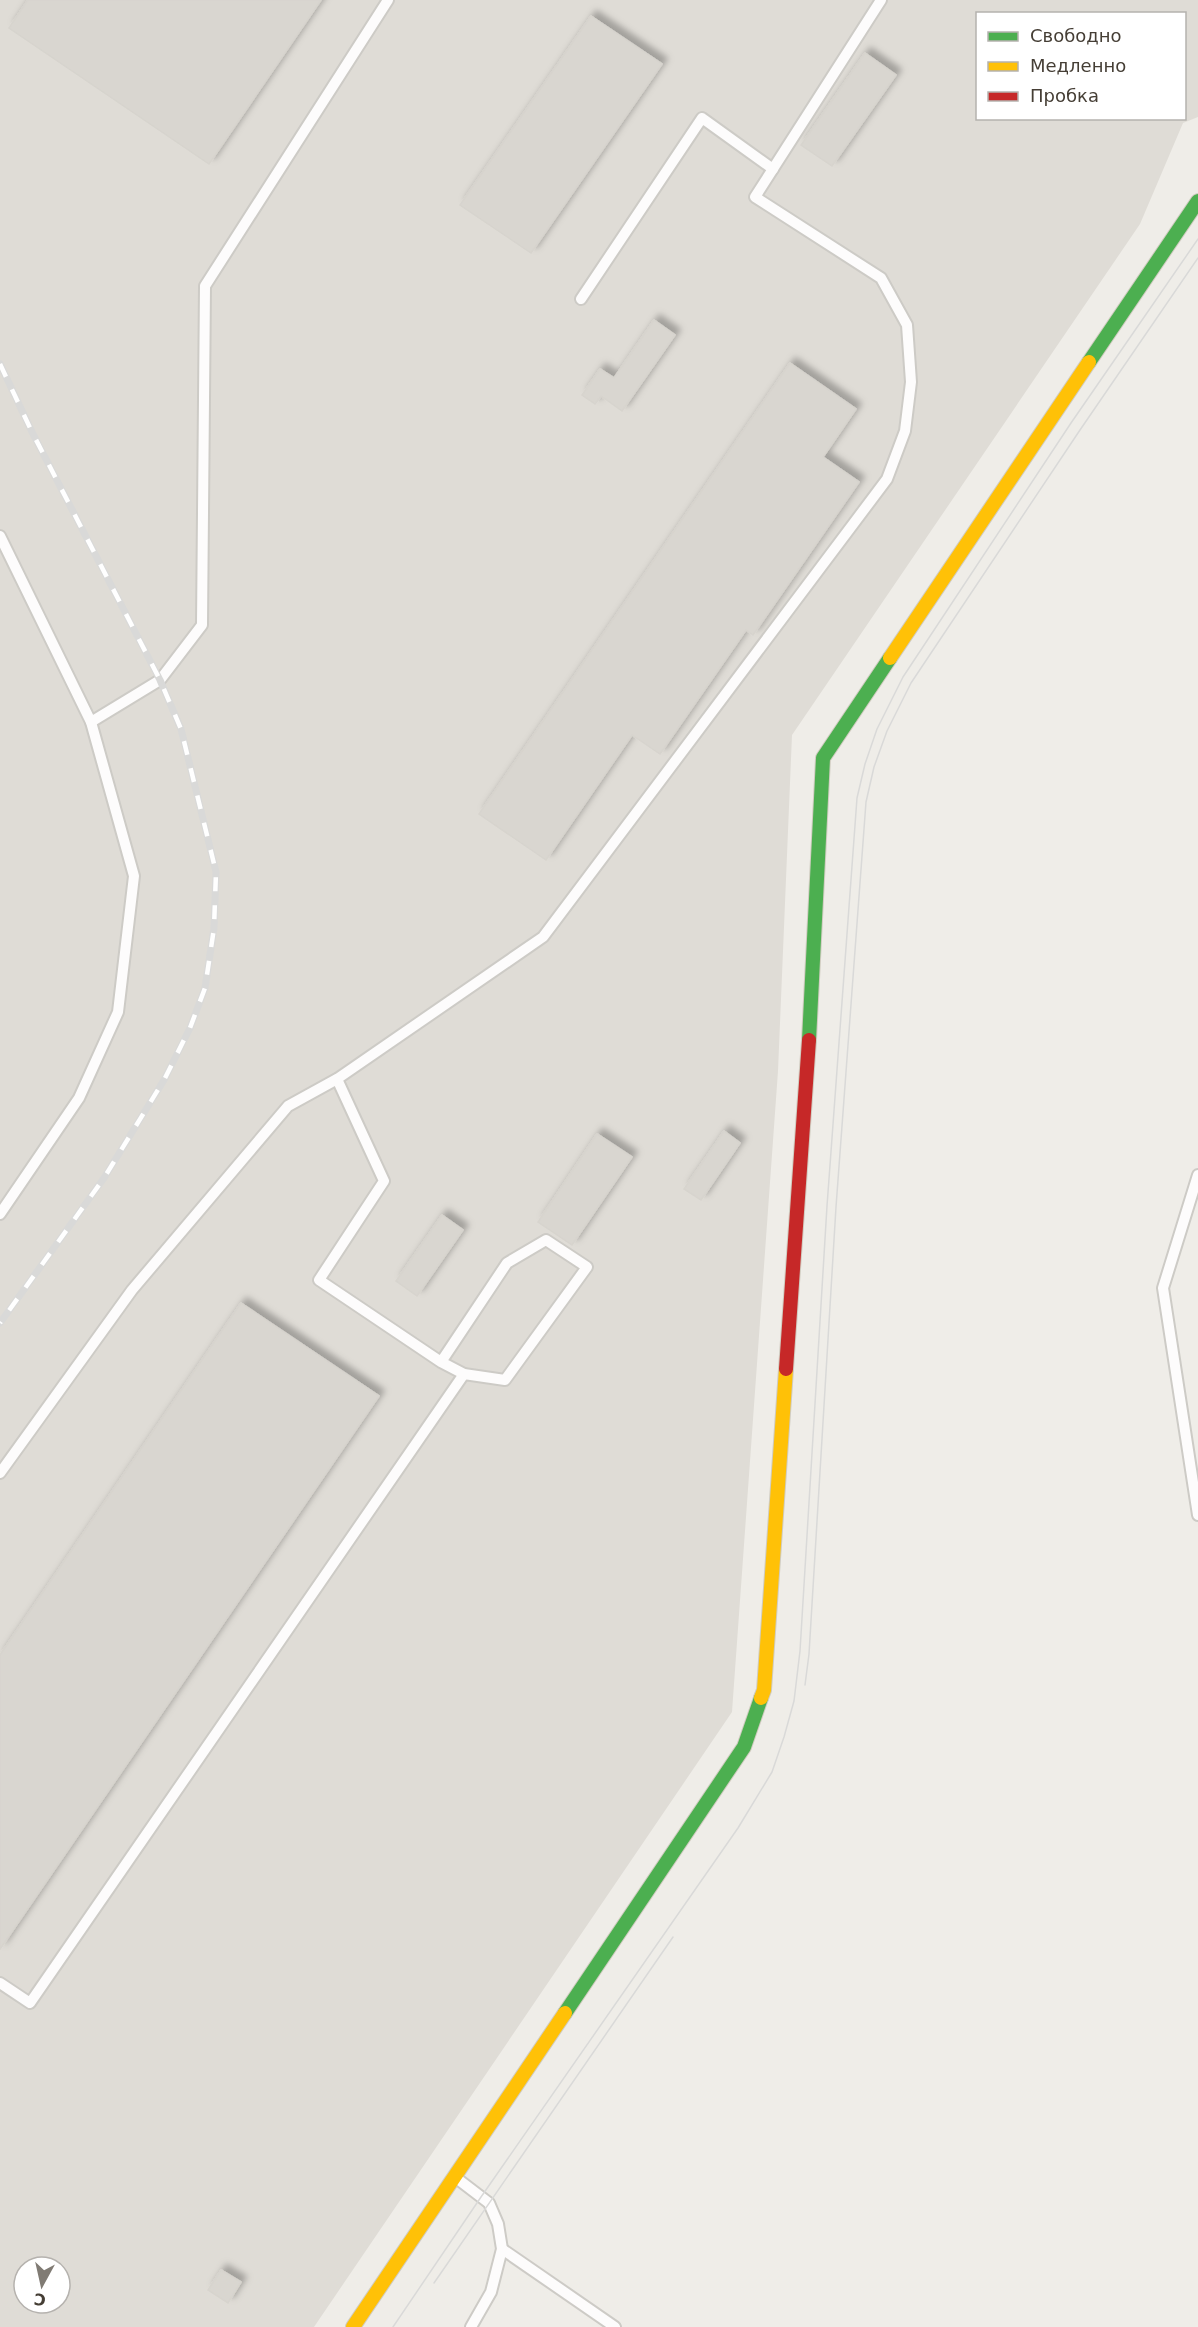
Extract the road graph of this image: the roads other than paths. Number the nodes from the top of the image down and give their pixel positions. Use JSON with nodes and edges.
{"nodes":[{"id":1,"x":388,"y":0,"type":"edge"},
{"id":2,"x":881,"y":0,"type":"edge"},
{"id":3,"x":773,"y":169,"type":"junction"},
{"id":4,"x":1198,"y":201,"type":"edge"},
{"id":5,"x":581,"y":299,"type":"dead end"},
{"id":6,"x":0,"y":536,"type":"edge"},
{"id":7,"x":91,"y":722,"type":"junction"},
{"id":8,"x":337,"y":1079,"type":"junction"},
{"id":9,"x":1198,"y":1175,"type":"edge"},
{"id":10,"x":0,"y":1214,"type":"edge"},
{"id":11,"x":441,"y":1362,"type":"junction"},
{"id":12,"x":464,"y":1374,"type":"junction"},
{"id":13,"x":0,"y":1473,"type":"edge"},
{"id":14,"x":1198,"y":1515,"type":"edge"},
{"id":15,"x":0,"y":1983,"type":"edge"},
{"id":16,"x":454,"y":2177,"type":"junction"},
{"id":17,"x":502,"y":2249,"type":"junction"},
{"id":18,"x":353,"y":2327,"type":"edge"},
{"id":19,"x":471,"y":2327,"type":"edge"},
{"id":20,"x":615,"y":2327,"type":"edge"}],
"edges":[{"from":1,"to":7,"type":"lane"},
{"from":2,"to":3,"type":"lane"},
{"from":3,"to":5,"type":"lane"},
{"from":3,"to":8,"type":"lane"},
{"from":4,"to":16,"type":"street"},
{"from":6,"to":7,"type":"lane"},
{"from":7,"to":10,"type":"lane"},
{"from":8,"to":11,"type":"lane"},
{"from":8,"to":13,"type":"lane"},
{"from":9,"to":14,"type":"lane"},
{"from":11,"to":12,"type":"lane"},
{"from":11,"to":12,"type":"lane"},
{"from":12,"to":15,"type":"lane"},
{"from":16,"to":17,"type":"lane"},
{"from":16,"to":18,"type":"street"},
{"from":17,"to":19,"type":"lane"},
{"from":17,"to":20,"type":"lane"}]}
